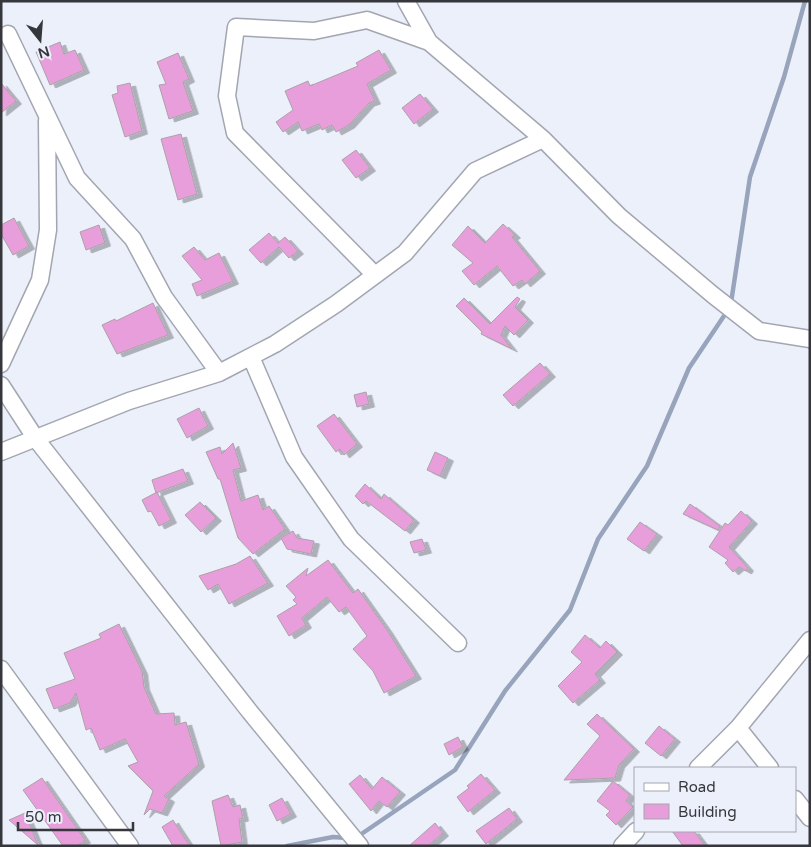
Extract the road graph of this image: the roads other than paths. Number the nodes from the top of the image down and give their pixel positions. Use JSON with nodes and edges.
{"nodes":[{"id":1,"x":406,"y":1,"type":"edge"},
{"id":2,"x":8,"y":34,"type":"dead end"},
{"id":3,"x":429,"y":42,"type":"junction"},
{"id":4,"x":46,"y":114,"type":"junction"},
{"id":5,"x":543,"y":139,"type":"junction"},
{"id":6,"x":375,"y":275,"type":"junction"},
{"id":7,"x":810,"y":339,"type":"edge"},
{"id":8,"x":251,"y":357,"type":"junction"},
{"id":9,"x":1,"y":364,"type":"edge"},
{"id":10,"x":219,"y":373,"type":"junction"},
{"id":11,"x":1,"y":385,"type":"edge"},
{"id":12,"x":36,"y":439,"type":"junction"},
{"id":13,"x":1,"y":452,"type":"edge"},
{"id":14,"x":810,"y":640,"type":"edge"},
{"id":15,"x":458,"y":643,"type":"dead end"},
{"id":16,"x":1,"y":669,"type":"edge"},
{"id":17,"x":738,"y":728,"type":"junction"},
{"id":18,"x":699,"y":767,"type":"edge"},
{"id":19,"x":769,"y":767,"type":"edge"},
{"id":20,"x":796,"y":800,"type":"edge"},
{"id":21,"x":810,"y":818,"type":"edge"},
{"id":22,"x":635,"y":832,"type":"edge"},
{"id":23,"x":130,"y":846,"type":"edge"},
{"id":24,"x":360,"y":846,"type":"edge"},
{"id":25,"x":622,"y":846,"type":"edge"}],
"edges":[{"from":1,"to":3,"type":"street"},
{"from":2,"to":4,"type":"street"},
{"from":3,"to":5,"type":"street"},
{"from":3,"to":6,"type":"street"},
{"from":4,"to":9,"type":"street"},
{"from":4,"to":10,"type":"street"},
{"from":5,"to":6,"type":"street"},
{"from":5,"to":7,"type":"street"},
{"from":6,"to":8,"type":"street"},
{"from":8,"to":10,"type":"street"},
{"from":8,"to":15,"type":"street"},
{"from":10,"to":12,"type":"street"},
{"from":11,"to":12,"type":"street"},
{"from":12,"to":13,"type":"street"},
{"from":12,"to":24,"type":"street"},
{"from":14,"to":17,"type":"street"},
{"from":16,"to":23,"type":"street"},
{"from":17,"to":18,"type":"street"},
{"from":17,"to":19,"type":"street"},
{"from":20,"to":21,"type":"street"},
{"from":22,"to":25,"type":"street"}]}
